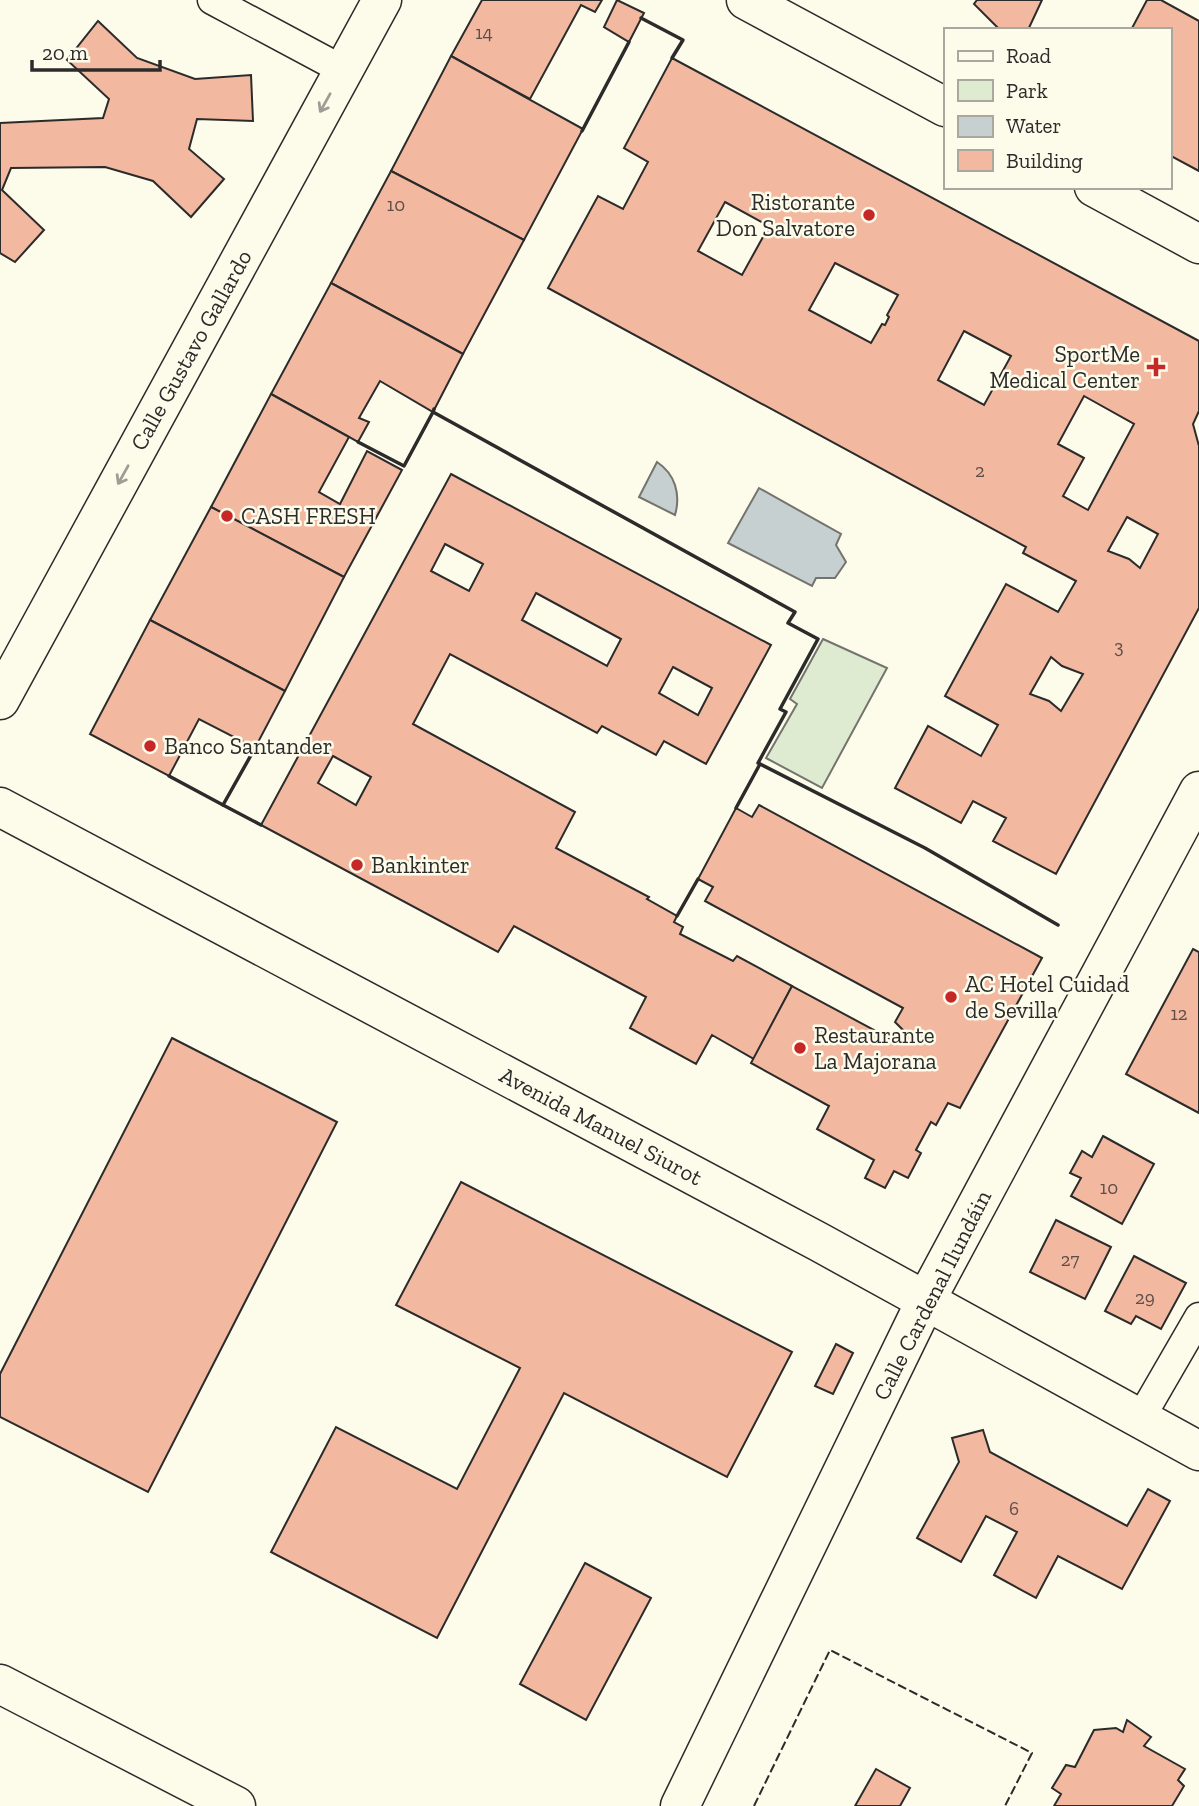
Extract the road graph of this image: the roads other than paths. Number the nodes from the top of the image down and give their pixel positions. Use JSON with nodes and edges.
{"nodes":[{"id":1,"x":212,"y":0,"type":"edge"},
{"id":2,"x":382,"y":0,"type":"edge"},
{"id":3,"x":746,"y":0,"type":"edge"},
{"id":4,"x":343,"y":70,"type":"junction"},
{"id":5,"x":944,"y":106,"type":"edge"},
{"id":6,"x":1098,"y":189,"type":"edge"},
{"id":7,"x":1199,"y":244,"type":"edge"},
{"id":8,"x":0,"y":701,"type":"edge"},
{"id":9,"x":1199,"y":791,"type":"edge"},
{"id":10,"x":0,"y":807,"type":"edge"},
{"id":11,"x":926,"y":1300,"type":"junction"},
{"id":12,"x":1199,"y":1317,"type":"edge"},
{"id":13,"x":1140,"y":1419,"type":"junction"},
{"id":14,"x":1199,"y":1451,"type":"edge"},
{"id":15,"x":0,"y":1684,"type":"edge"},
{"id":16,"x":236,"y":1806,"type":"edge"},
{"id":17,"x":680,"y":1806,"type":"edge"}],
"edges":[{"from":1,"to":4,"type":"street"},
{"from":2,"to":4,"type":"main road","name":"Calle Gustavo Gallardo"},
{"from":3,"to":5,"type":"main road"},
{"from":4,"to":8,"type":"main road","name":"Calle Gustavo Gallardo","one_way":true},
{"from":6,"to":7,"type":"main road"},
{"from":9,"to":11,"type":"main road","name":"Calle Cardenal Ilundáin"},
{"from":10,"to":11,"type":"main road","name":"Avenida Manuel Siurot"},
{"from":11,"to":13,"type":"main road","name":"Avenida Manuel Siurot"},
{"from":11,"to":17,"type":"main road","name":"Calle Cardenal Ilundáin"},
{"from":12,"to":13,"type":"street"},
{"from":13,"to":14,"type":"main road","name":"Avenida Manuel Siurot"},
{"from":15,"to":16,"type":"main road"}]}
